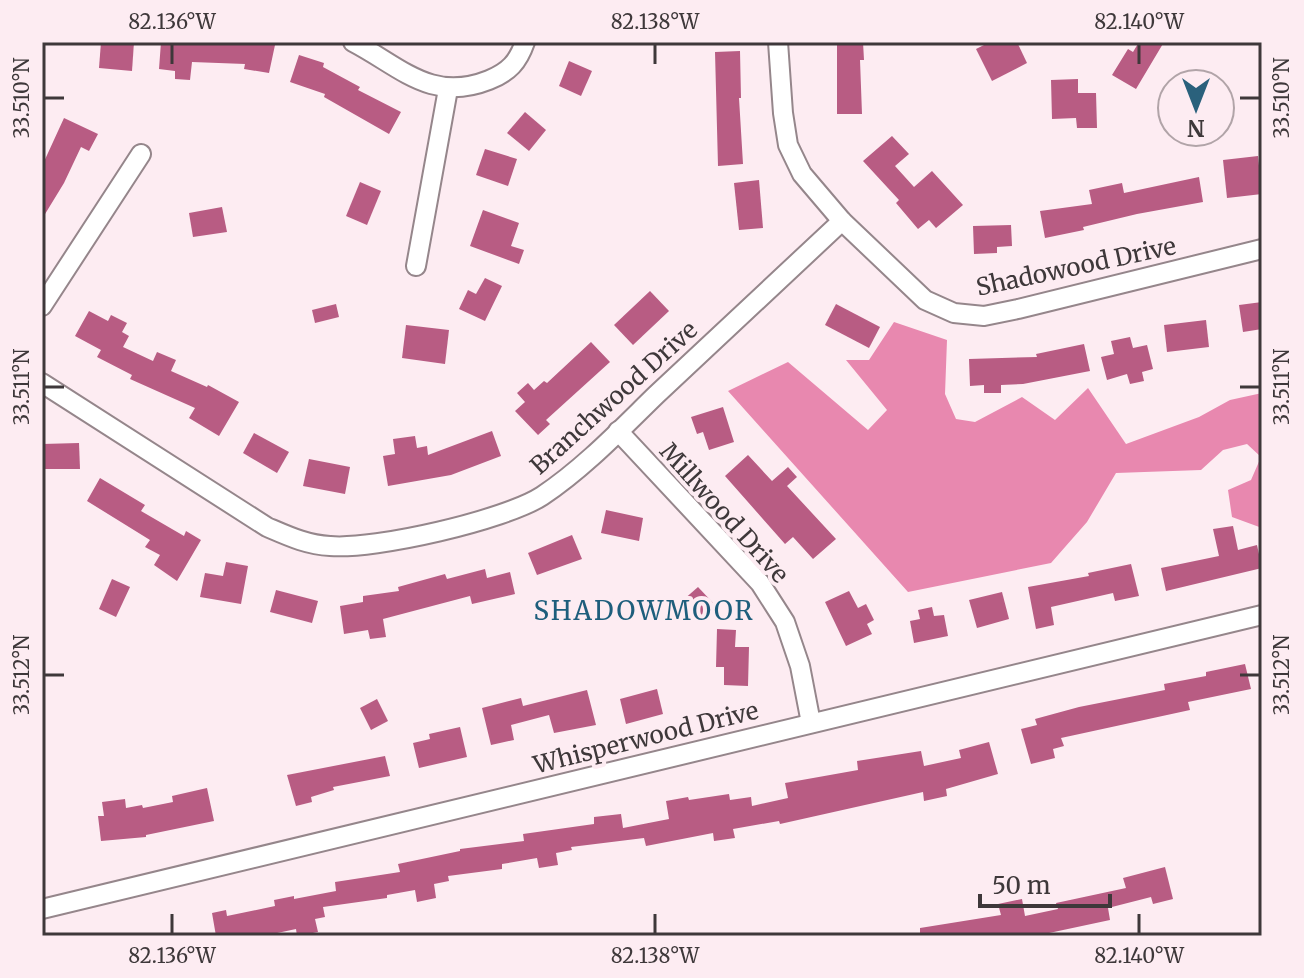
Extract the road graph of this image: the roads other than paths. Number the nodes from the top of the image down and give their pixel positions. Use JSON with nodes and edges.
{"nodes":[{"id":1,"x":353,"y":42,"type":"edge"},
{"id":2,"x":525,"y":42,"type":"edge"},
{"id":3,"x":778,"y":42,"type":"edge"},
{"id":4,"x":448,"y":89,"type":"junction"},
{"id":5,"x":141,"y":154,"type":"dead end"},
{"id":6,"x":842,"y":221,"type":"junction"},
{"id":7,"x":1262,"y":249,"type":"edge"},
{"id":8,"x":416,"y":266,"type":"dead end"},
{"id":9,"x":42,"y":306,"type":"edge"},
{"id":10,"x":42,"y":383,"type":"edge"},
{"id":11,"x":618,"y":431,"type":"junction"},
{"id":12,"x":1262,"y":615,"type":"edge"},
{"id":13,"x":811,"y":723,"type":"junction"},
{"id":14,"x":42,"y":909,"type":"edge"}],
"edges":[{"from":1,"to":4,"type":"street"},
{"from":2,"to":4,"type":"street"},
{"from":3,"to":6,"type":"street","name":"Shadowood Drive"},
{"from":4,"to":8,"type":"street"},
{"from":5,"to":9,"type":"street"},
{"from":6,"to":7,"type":"street","name":"Shadowood Drive"},
{"from":6,"to":11,"type":"street","name":"Branchwood Drive"},
{"from":10,"to":11,"type":"street","name":"Branchwood Drive"},
{"from":11,"to":13,"type":"street","name":"Millwood Drive"},
{"from":12,"to":13,"type":"street","name":"Whisperwood Drive"},
{"from":13,"to":14,"type":"street","name":"Whisperwood Drive"}]}
